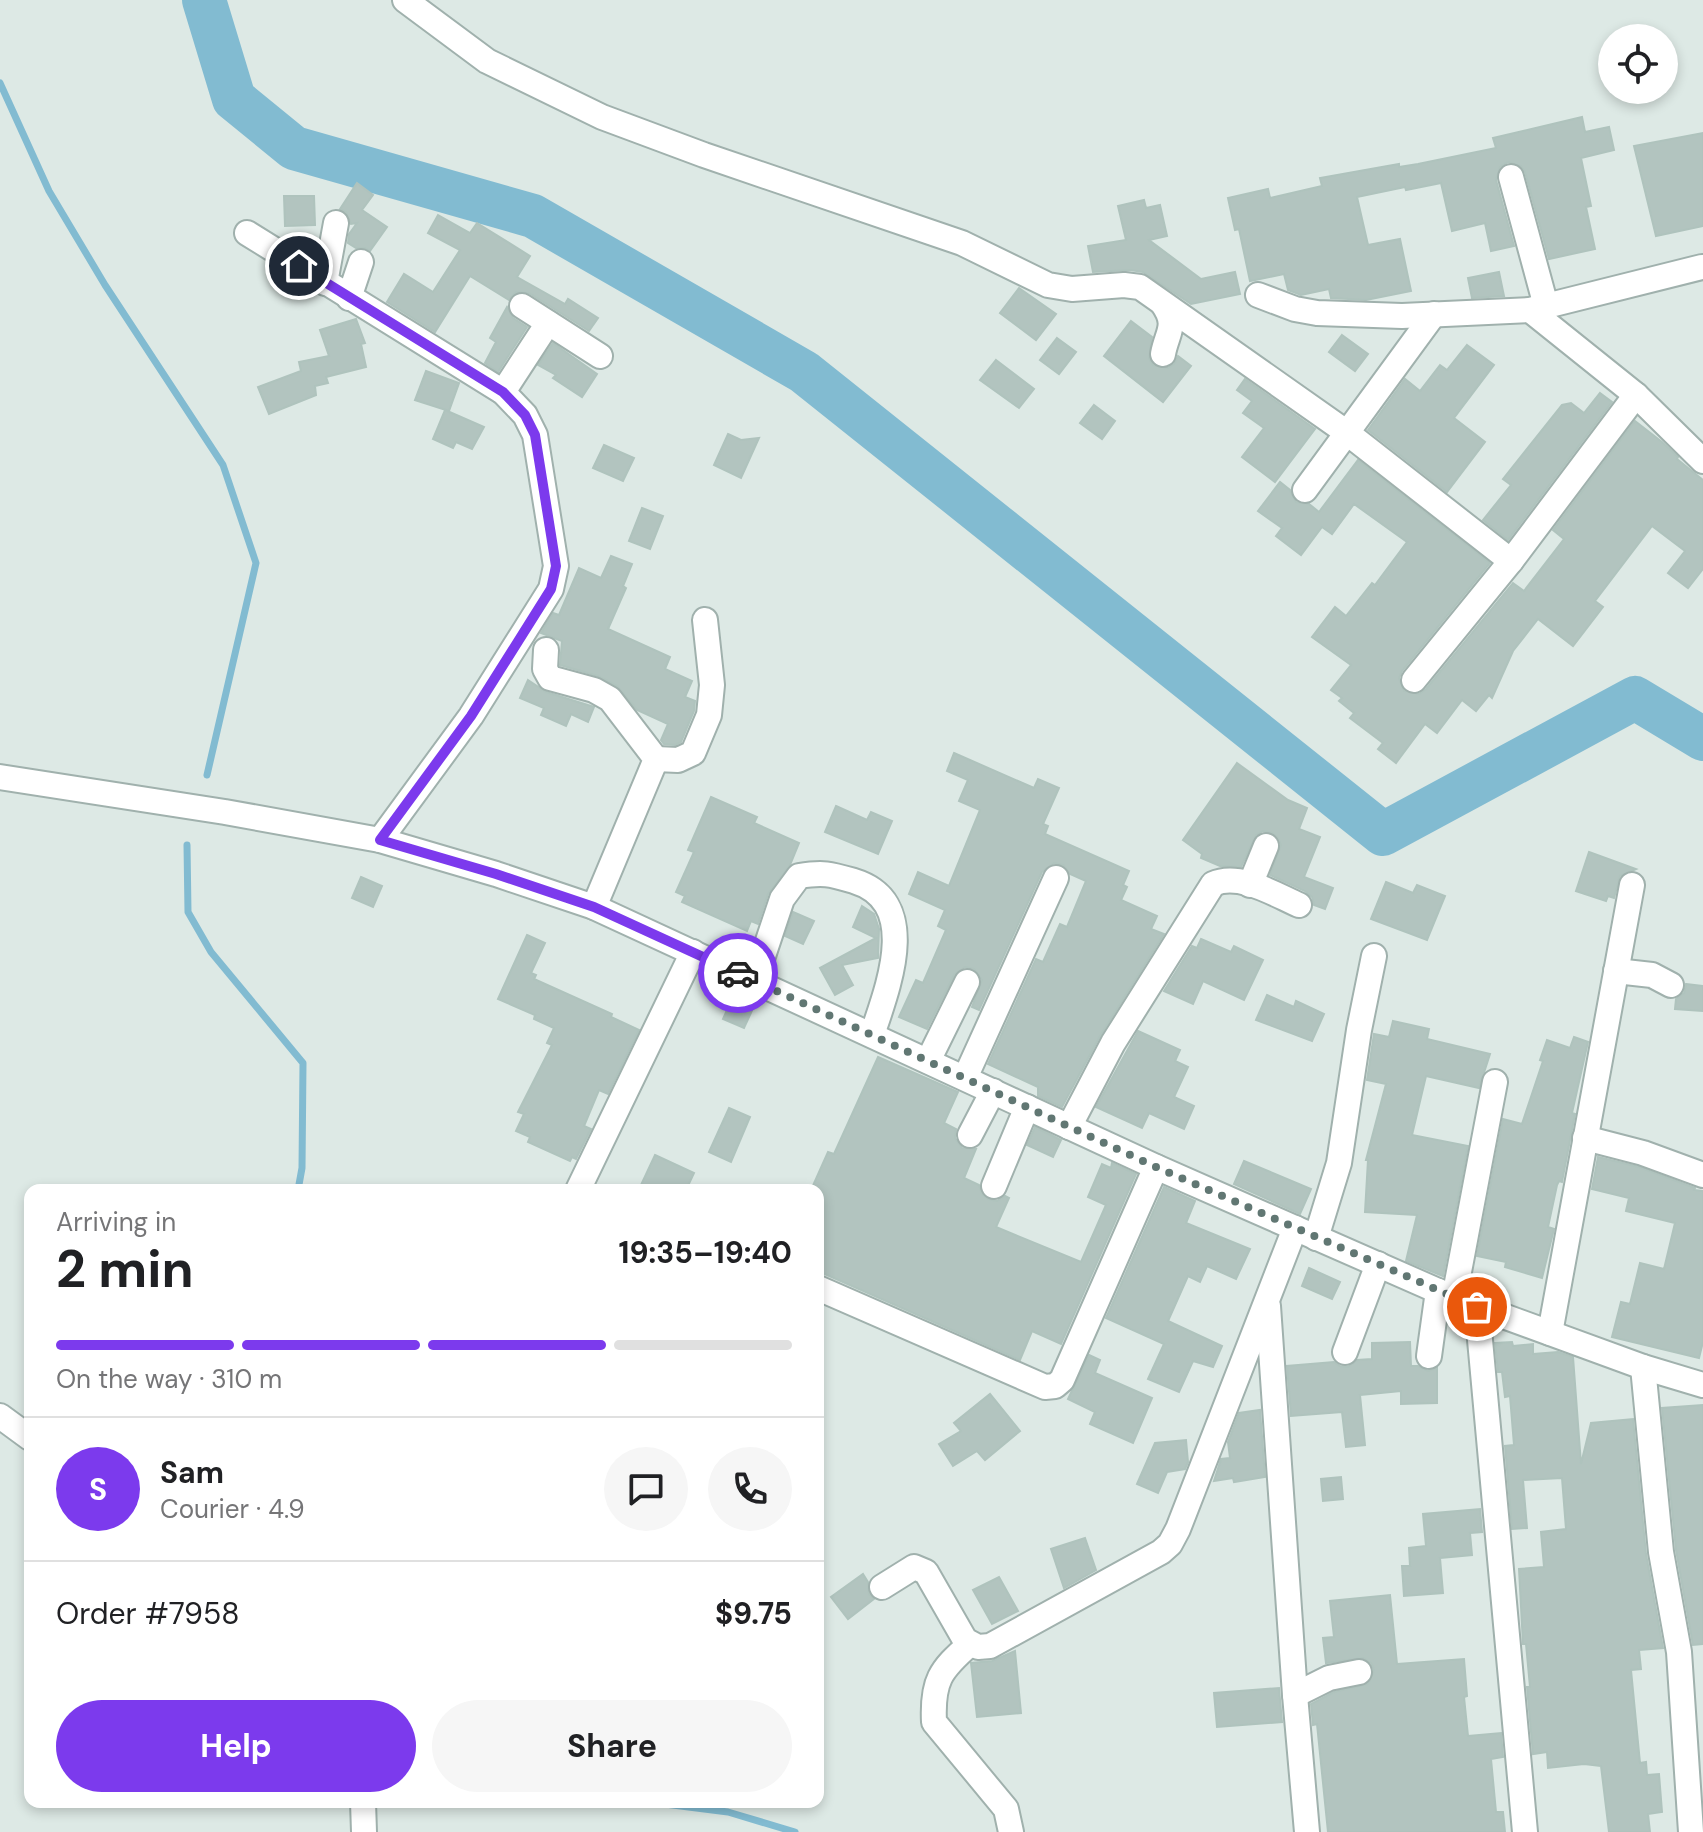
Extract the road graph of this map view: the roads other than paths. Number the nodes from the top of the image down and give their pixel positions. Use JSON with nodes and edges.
{"nodes":[{"id":1,"x":405,"y":0,"type":"edge"},
{"id":2,"x":1511,"y":177,"type":"dead end"},
{"id":3,"x":336,"y":223,"type":"dead end"},
{"id":4,"x":247,"y":233,"type":"dead end"},
{"id":5,"x":361,"y":262,"type":"dead end"},
{"id":6,"x":1702,"y":267,"type":"edge"},
{"id":7,"x":325,"y":283,"type":"junction"},
{"id":8,"x":1258,"y":295,"type":"dead end"},
{"id":9,"x":349,"y":298,"type":"junction"},
{"id":10,"x":1163,"y":304,"type":"junction"},
{"id":11,"x":522,"y":306,"type":"dead end"},
{"id":12,"x":1538,"y":308,"type":"junction"},
{"id":13,"x":1434,"y":314,"type":"junction"},
{"id":14,"x":548,"y":323,"type":"junction"},
{"id":15,"x":1163,"y":354,"type":"dead end"},
{"id":16,"x":600,"y":356,"type":"dead end"},
{"id":17,"x":503,"y":392,"type":"junction"},
{"id":18,"x":1636,"y":395,"type":"junction"},
{"id":19,"x":1346,"y":432,"type":"junction"},
{"id":20,"x":1703,"y":461,"type":"edge"},
{"id":21,"x":1305,"y":490,"type":"dead end"},
{"id":22,"x":1511,"y":561,"type":"junction"},
{"id":23,"x":705,"y":620,"type":"dead end"},
{"id":24,"x":546,"y":650,"type":"dead end"},
{"id":25,"x":1414,"y":680,"type":"dead end"},
{"id":26,"x":656,"y":759,"type":"junction"},
{"id":27,"x":0,"y":777,"type":"edge"},
{"id":28,"x":380,"y":840,"type":"junction"},
{"id":29,"x":1266,"y":846,"type":"dead end"},
{"id":30,"x":1056,"y":878,"type":"dead end"},
{"id":31,"x":1250,"y":885,"type":"junction"},
{"id":32,"x":1632,"y":885,"type":"dead end"},
{"id":33,"x":1299,"y":905,"type":"dead end"},
{"id":34,"x":594,"y":907,"type":"junction"},
{"id":35,"x":693,"y":952,"type":"junction"},
{"id":36,"x":1374,"y":956,"type":"dead end"},
{"id":37,"x":1616,"y":971,"type":"junction"},
{"id":38,"x":755,"y":980,"type":"junction"},
{"id":39,"x":967,"y":982,"type":"dead end"},
{"id":40,"x":1671,"y":985,"type":"dead end"},
{"id":41,"x":872,"y":1035,"type":"junction"},
{"id":42,"x":928,"y":1061,"type":"junction"},
{"id":43,"x":965,"y":1078,"type":"junction"},
{"id":44,"x":1495,"y":1082,"type":"dead end"},
{"id":45,"x":993,"y":1091,"type":"junction"},
{"id":46,"x":1027,"y":1107,"type":"junction"},
{"id":47,"x":1069,"y":1127,"type":"junction"},
{"id":48,"x":970,"y":1135,"type":"dead end"},
{"id":49,"x":1585,"y":1138,"type":"junction"},
{"id":50,"x":1156,"y":1167,"type":"junction"},
{"id":51,"x":1703,"y":1175,"type":"edge"},
{"id":52,"x":581,"y":1184,"type":"edge"},
{"id":53,"x":994,"y":1186,"type":"dead end"},
{"id":54,"x":1305,"y":1233,"type":"junction"},
{"id":55,"x":1378,"y":1264,"type":"junction"},
{"id":56,"x":824,"y":1291,"type":"edge"},
{"id":57,"x":1446,"y":1294,"type":"junction"},
{"id":58,"x":1267,"y":1300,"type":"junction"},
{"id":59,"x":1477,"y":1307,"type":"junction"},
{"id":60,"x":1550,"y":1333,"type":"junction"},
{"id":61,"x":1345,"y":1352,"type":"dead end"},
{"id":62,"x":1429,"y":1356,"type":"dead end"},
{"id":63,"x":1643,"y":1367,"type":"junction"},
{"id":64,"x":1703,"y":1385,"type":"edge"},
{"id":65,"x":0,"y":1416,"type":"edge"},
{"id":66,"x":24,"y":1434,"type":"edge"},
{"id":67,"x":882,"y":1587,"type":"dead end"},
{"id":68,"x":970,"y":1644,"type":"junction"},
{"id":69,"x":1359,"y":1672,"type":"dead end"},
{"id":70,"x":1295,"y":1695,"type":"junction"},
{"id":71,"x":363,"y":1808,"type":"edge"},
{"id":72,"x":364,"y":1832,"type":"edge"},
{"id":73,"x":1011,"y":1832,"type":"edge"},
{"id":74,"x":1307,"y":1832,"type":"edge"},
{"id":75,"x":1525,"y":1832,"type":"edge"},
{"id":76,"x":1691,"y":1832,"type":"edge"}],
"edges":[{"from":1,"to":10,"type":"street"},
{"from":2,"to":12,"type":"street"},
{"from":3,"to":7,"type":"street"},
{"from":4,"to":7,"type":"street"},
{"from":5,"to":9,"type":"street"},
{"from":6,"to":12,"type":"street"},
{"from":7,"to":9,"type":"street"},
{"from":8,"to":13,"type":"street"},
{"from":9,"to":17,"type":"street"},
{"from":10,"to":15,"type":"street"},
{"from":10,"to":19,"type":"street"},
{"from":11,"to":14,"type":"street"},
{"from":12,"to":13,"type":"street"},
{"from":12,"to":18,"type":"street"},
{"from":13,"to":19,"type":"street"},
{"from":14,"to":16,"type":"street"},
{"from":14,"to":17,"type":"street"},
{"from":17,"to":28,"type":"street"},
{"from":18,"to":20,"type":"street"},
{"from":18,"to":22,"type":"street"},
{"from":19,"to":21,"type":"street"},
{"from":19,"to":22,"type":"street"},
{"from":22,"to":25,"type":"street"},
{"from":23,"to":26,"type":"street"},
{"from":24,"to":26,"type":"street"},
{"from":26,"to":34,"type":"street"},
{"from":27,"to":28,"type":"street"},
{"from":28,"to":34,"type":"street"},
{"from":29,"to":31,"type":"street"},
{"from":30,"to":43,"type":"street"},
{"from":31,"to":33,"type":"street"},
{"from":31,"to":47,"type":"street"},
{"from":32,"to":37,"type":"street"},
{"from":34,"to":35,"type":"street"},
{"from":35,"to":38,"type":"street"},
{"from":35,"to":52,"type":"street"},
{"from":36,"to":54,"type":"street"},
{"from":37,"to":40,"type":"street"},
{"from":37,"to":49,"type":"street"},
{"from":38,"to":41,"type":"street"},
{"from":38,"to":41,"type":"street"},
{"from":39,"to":42,"type":"street"},
{"from":41,"to":42,"type":"street"},
{"from":42,"to":43,"type":"street"},
{"from":43,"to":45,"type":"street"},
{"from":44,"to":57,"type":"street"},
{"from":45,"to":46,"type":"street"},
{"from":45,"to":48,"type":"street"},
{"from":46,"to":47,"type":"street"},
{"from":46,"to":53,"type":"street"},
{"from":47,"to":50,"type":"street"},
{"from":49,"to":51,"type":"street"},
{"from":49,"to":60,"type":"street"},
{"from":50,"to":54,"type":"street"},
{"from":50,"to":56,"type":"street"},
{"from":54,"to":55,"type":"street"},
{"from":54,"to":58,"type":"street"},
{"from":55,"to":57,"type":"street"},
{"from":55,"to":61,"type":"street"},
{"from":57,"to":59,"type":"street"},
{"from":57,"to":62,"type":"street"},
{"from":58,"to":68,"type":"street"},
{"from":58,"to":70,"type":"street"},
{"from":59,"to":60,"type":"street"},
{"from":59,"to":75,"type":"street"},
{"from":60,"to":63,"type":"street"},
{"from":63,"to":64,"type":"street"},
{"from":63,"to":76,"type":"street"},
{"from":65,"to":66,"type":"street"},
{"from":67,"to":68,"type":"street"},
{"from":68,"to":73,"type":"street"},
{"from":69,"to":70,"type":"street"},
{"from":70,"to":74,"type":"street"},
{"from":71,"to":72,"type":"street"}]}
